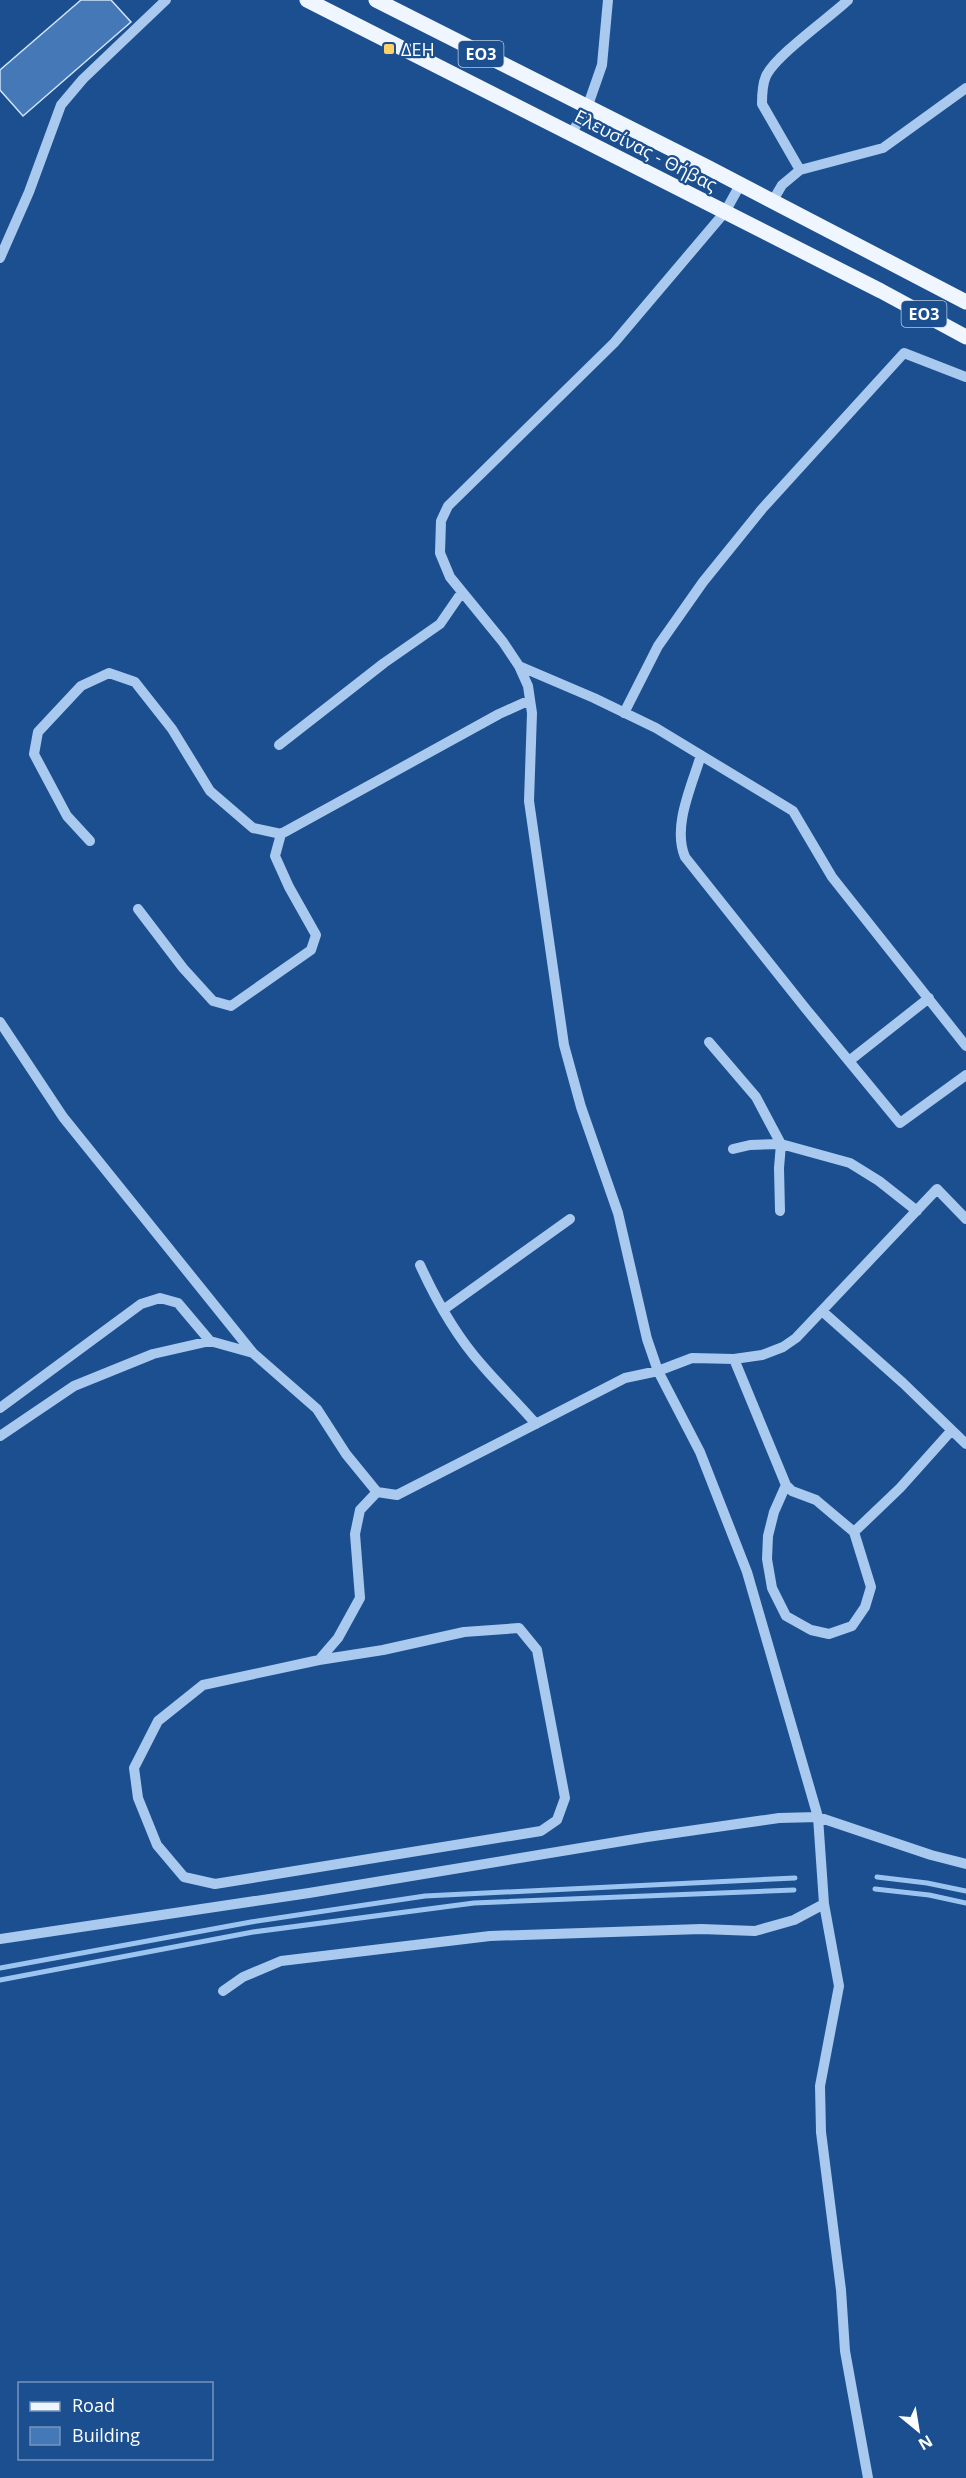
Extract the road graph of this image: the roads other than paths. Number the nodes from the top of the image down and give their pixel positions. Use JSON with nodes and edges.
{"nodes":[{"id":1,"x":166,"y":0,"type":"edge"},
{"id":2,"x":307,"y":0,"type":"edge"},
{"id":3,"x":376,"y":0,"type":"edge"},
{"id":4,"x":608,"y":0,"type":"edge"},
{"id":5,"x":848,"y":0,"type":"edge"},
{"id":6,"x":966,"y":88,"type":"edge"},
{"id":7,"x":587,"y":108,"type":"junction"},
{"id":8,"x":571,"y":134,"type":"junction"},
{"id":9,"x":800,"y":170,"type":"junction"},
{"id":10,"x":740,"y":185,"type":"junction"},
{"id":11,"x":772,"y":202,"type":"junction"},
{"id":12,"x":725,"y":212,"type":"junction"},
{"id":13,"x":0,"y":258,"type":"edge"},
{"id":14,"x":966,"y":302,"type":"edge"},
{"id":15,"x":966,"y":337,"type":"edge"},
{"id":16,"x":966,"y":377,"type":"edge"},
{"id":17,"x":462,"y":591,"type":"junction"},
{"id":18,"x":519,"y":666,"type":"junction"},
{"id":19,"x":530,"y":700,"type":"junction"},
{"id":20,"x":624,"y":713,"type":"junction"},
{"id":21,"x":279,"y":746,"type":"dead end"},
{"id":22,"x":701,"y":755,"type":"junction"},
{"id":23,"x":281,"y":834,"type":"junction"},
{"id":24,"x":90,"y":841,"type":"dead end"},
{"id":25,"x":138,"y":909,"type":"dead end"},
{"id":26,"x":929,"y":998,"type":"junction"},
{"id":27,"x":0,"y":1022,"type":"edge"},
{"id":28,"x":709,"y":1042,"type":"dead end"},
{"id":29,"x":966,"y":1046,"type":"edge"},
{"id":30,"x":849,"y":1062,"type":"junction"},
{"id":31,"x":966,"y":1075,"type":"edge"},
{"id":32,"x":782,"y":1144,"type":"junction"},
{"id":33,"x":733,"y":1149,"type":"dead end"},
{"id":34,"x":780,"y":1211,"type":"dead end"},
{"id":35,"x":917,"y":1211,"type":"junction"},
{"id":36,"x":570,"y":1219,"type":"dead end"},
{"id":37,"x":966,"y":1219,"type":"edge"},
{"id":38,"x":420,"y":1265,"type":"dead end"},
{"id":39,"x":443,"y":1310,"type":"junction"},
{"id":40,"x":822,"y":1311,"type":"junction"},
{"id":41,"x":210,"y":1341,"type":"junction"},
{"id":42,"x":253,"y":1353,"type":"junction"},
{"id":43,"x":734,"y":1359,"type":"junction"},
{"id":44,"x":658,"y":1371,"type":"junction"},
{"id":45,"x":0,"y":1408,"type":"edge"},
{"id":46,"x":536,"y":1424,"type":"junction"},
{"id":47,"x":951,"y":1431,"type":"junction"},
{"id":48,"x":0,"y":1436,"type":"edge"},
{"id":49,"x":966,"y":1444,"type":"edge"},
{"id":50,"x":786,"y":1485,"type":"junction"},
{"id":51,"x":377,"y":1492,"type":"junction"},
{"id":52,"x":854,"y":1532,"type":"junction"},
{"id":53,"x":319,"y":1660,"type":"junction"},
{"id":54,"x":818,"y":1817,"type":"junction"},
{"id":55,"x":966,"y":1864,"type":"edge"},
{"id":56,"x":824,"y":1904,"type":"junction"},
{"id":57,"x":0,"y":1939,"type":"edge"},
{"id":58,"x":223,"y":1991,"type":"dead end"},
{"id":59,"x":868,"y":2478,"type":"edge"}],
"edges":[{"from":1,"to":13,"type":"street"},
{"from":2,"to":8,"type":"main road","name":"Ελευσίνας - Θήβας","number":"ΕΟ3"},
{"from":3,"to":7,"type":"main road","name":"Ελευσίνας - Θήβας","number":"ΕΟ3"},
{"from":4,"to":7,"type":"street"},
{"from":5,"to":9,"type":"street"},
{"from":6,"to":9,"type":"street"},
{"from":7,"to":8,"type":"street"},
{"from":7,"to":10,"type":"main road","name":"Ελευσίνας - Θήβας","number":"ΕΟ3"},
{"from":8,"to":12,"type":"main road","name":"Ελευσίνας - Θήβας","number":"ΕΟ3"},
{"from":9,"to":11,"type":"street"},
{"from":10,"to":11,"type":"main road","name":"Ελευσίνας - Θήβας","number":"ΕΟ3"},
{"from":10,"to":12,"type":"street"},
{"from":11,"to":14,"type":"main road","name":"Ελευσίνας - Θήβας","number":"ΕΟ3"},
{"from":12,"to":15,"type":"main road","name":"Ελευσίνας - Θήβας","number":"ΕΟ3"},
{"from":12,"to":17,"type":"street"},
{"from":16,"to":20,"type":"street"},
{"from":17,"to":18,"type":"street"},
{"from":17,"to":21,"type":"street"},
{"from":18,"to":19,"type":"street"},
{"from":18,"to":20,"type":"street"},
{"from":19,"to":23,"type":"street"},
{"from":19,"to":44,"type":"street"},
{"from":20,"to":22,"type":"street"},
{"from":22,"to":26,"type":"street"},
{"from":22,"to":30,"type":"street"},
{"from":23,"to":24,"type":"street"},
{"from":23,"to":25,"type":"street"},
{"from":26,"to":29,"type":"street"},
{"from":26,"to":30,"type":"street"},
{"from":27,"to":42,"type":"street"},
{"from":28,"to":32,"type":"street"},
{"from":30,"to":31,"type":"street"},
{"from":32,"to":33,"type":"street"},
{"from":32,"to":34,"type":"street"},
{"from":32,"to":35,"type":"street"},
{"from":35,"to":37,"type":"street"},
{"from":35,"to":40,"type":"street"},
{"from":36,"to":39,"type":"street"},
{"from":38,"to":39,"type":"street"},
{"from":39,"to":46,"type":"street"},
{"from":40,"to":43,"type":"street"},
{"from":40,"to":47,"type":"street"},
{"from":41,"to":42,"type":"street"},
{"from":41,"to":45,"type":"street"},
{"from":41,"to":48,"type":"street"},
{"from":42,"to":51,"type":"street"},
{"from":43,"to":44,"type":"street"},
{"from":43,"to":50,"type":"street"},
{"from":44,"to":46,"type":"street"},
{"from":44,"to":54,"type":"street"},
{"from":46,"to":51,"type":"street"},
{"from":47,"to":49,"type":"street"},
{"from":47,"to":52,"type":"street"},
{"from":50,"to":52,"type":"street"},
{"from":50,"to":52,"type":"street"},
{"from":51,"to":53,"type":"street"},
{"from":53,"to":53,"type":"street"},
{"from":54,"to":55,"type":"street"},
{"from":54,"to":56,"type":"street"},
{"from":54,"to":57,"type":"street"},
{"from":56,"to":58,"type":"street"},
{"from":56,"to":59,"type":"street"}]}
